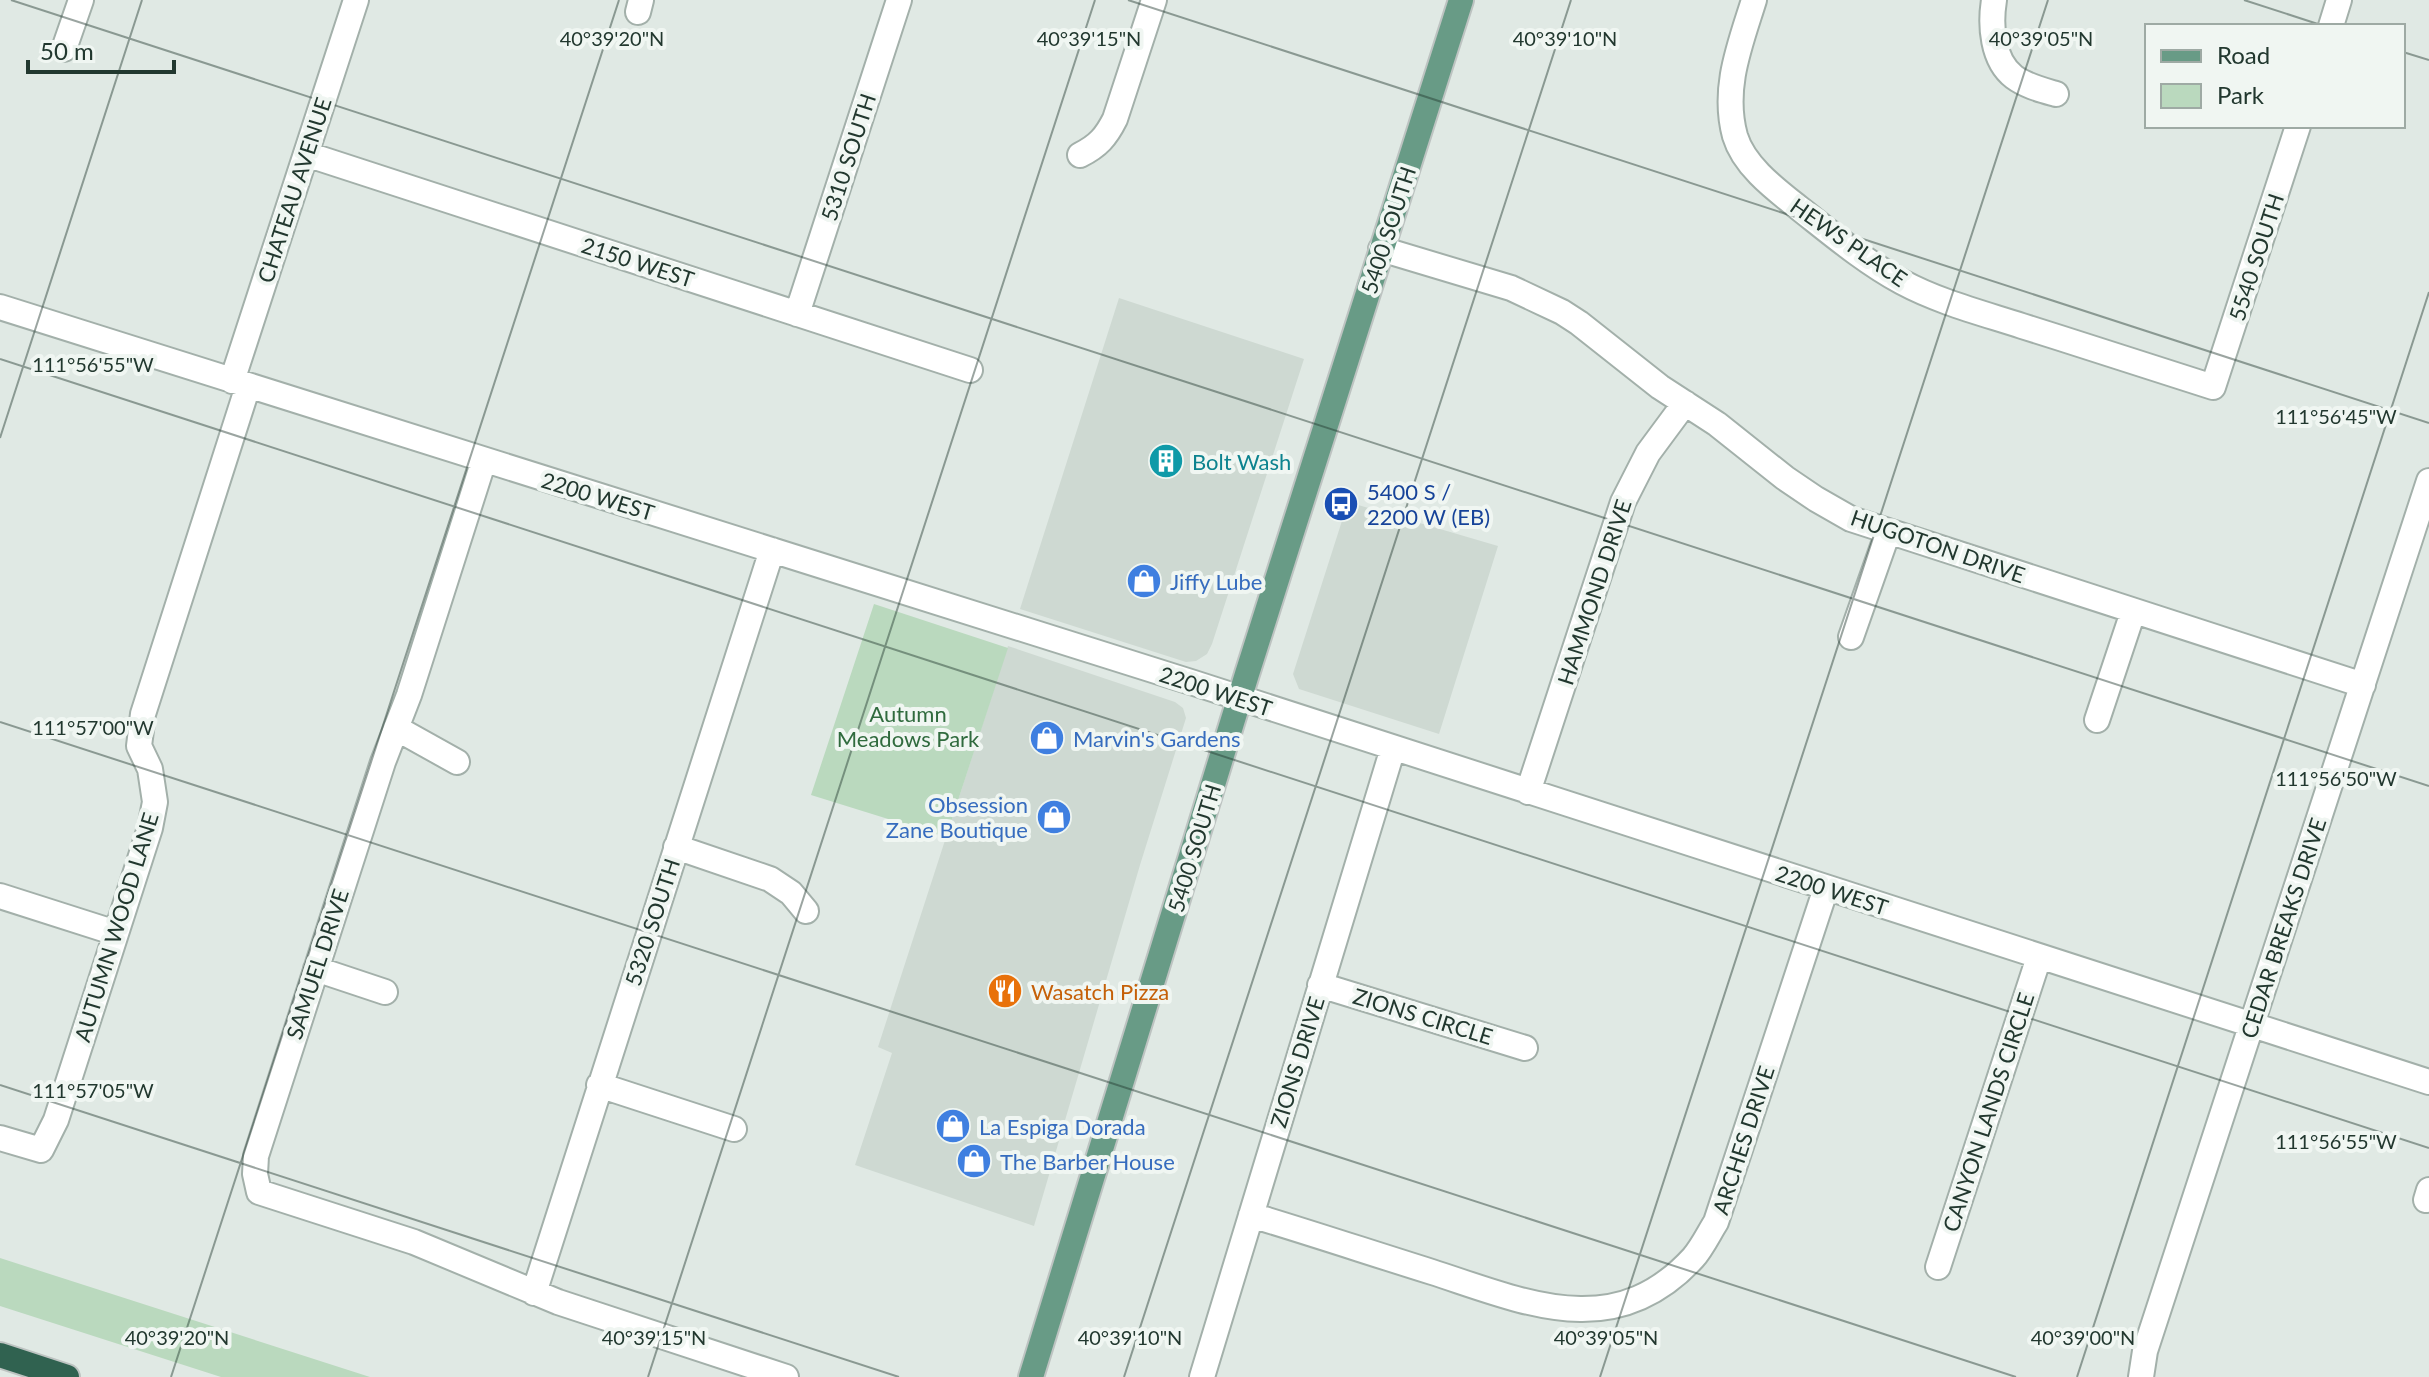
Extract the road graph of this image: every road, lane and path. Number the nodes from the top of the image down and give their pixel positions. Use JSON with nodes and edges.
{"nodes":[{"id":1,"x":81,"y":0,"type":"edge"},
{"id":2,"x":356,"y":0,"type":"edge"},
{"id":3,"x":899,"y":0,"type":"edge"},
{"id":4,"x":1154,"y":0,"type":"edge"},
{"id":5,"x":1461,"y":0,"type":"edge"},
{"id":6,"x":1754,"y":0,"type":"edge"},
{"id":7,"x":1994,"y":0,"type":"edge"},
{"id":8,"x":2339,"y":0,"type":"edge"},
{"id":9,"x":2332,"y":24,"type":"edge"},
{"id":10,"x":64,"y":49,"type":"dead end"},
{"id":11,"x":2056,"y":94,"type":"dead end"},
{"id":12,"x":2297,"y":128,"type":"edge"},
{"id":13,"x":306,"y":154,"type":"junction"},
{"id":14,"x":1080,"y":155,"type":"dead end"},
{"id":15,"x":1381,"y":249,"type":"junction"},
{"id":16,"x":0,"y":307,"type":"edge"},
{"id":17,"x":797,"y":314,"type":"junction"},
{"id":18,"x":970,"y":370,"type":"dead end"},
{"id":19,"x":240,"y":383,"type":"junction"},
{"id":20,"x":2213,"y":387,"type":"joint"},
{"id":21,"x":1685,"y":403,"type":"junction"},
{"id":22,"x":484,"y":460,"type":"junction"},
{"id":23,"x":2429,"y":481,"type":"edge"},
{"id":24,"x":1888,"y":532,"type":"junction"},
{"id":25,"x":772,"y":550,"type":"junction"},
{"id":26,"x":2133,"y":612,"type":"junction"},
{"id":27,"x":1851,"y":637,"type":"dead end"},
{"id":28,"x":2363,"y":685,"type":"junction"},
{"id":29,"x":1240,"y":698,"type":"junction"},
{"id":30,"x":2097,"y":720,"type":"dead end"},
{"id":31,"x":396,"y":728,"type":"junction"},
{"id":32,"x":1393,"y":748,"type":"junction"},
{"id":33,"x":457,"y":762,"type":"dead end"},
{"id":34,"x":1528,"y":792,"type":"junction"},
{"id":35,"x":676,"y":847,"type":"junction"},
{"id":36,"x":1826,"y":888,"type":"junction"},
{"id":37,"x":0,"y":896,"type":"edge"},
{"id":38,"x":806,"y":911,"type":"dead end"},
{"id":39,"x":116,"y":933,"type":"junction"},
{"id":40,"x":2039,"y":957,"type":"junction"},
{"id":41,"x":316,"y":969,"type":"junction"},
{"id":42,"x":1320,"y":985,"type":"junction"},
{"id":43,"x":385,"y":992,"type":"dead end"},
{"id":44,"x":2251,"y":1025,"type":"junction"},
{"id":45,"x":1525,"y":1048,"type":"dead end"},
{"id":46,"x":2429,"y":1082,"type":"edge"},
{"id":47,"x":599,"y":1085,"type":"junction"},
{"id":48,"x":734,"y":1129,"type":"dead end"},
{"id":49,"x":0,"y":1138,"type":"edge"},
{"id":50,"x":1251,"y":1215,"type":"junction"},
{"id":51,"x":1938,"y":1267,"type":"dead end"},
{"id":52,"x":534,"y":1293,"type":"junction"},
{"id":53,"x":0,"y":1355,"type":"edge"},
{"id":54,"x":67,"y":1377,"type":"edge"},
{"id":55,"x":786,"y":1377,"type":"edge"},
{"id":56,"x":1031,"y":1377,"type":"edge"},
{"id":57,"x":1202,"y":1377,"type":"edge"},
{"id":58,"x":2141,"y":1377,"type":"edge"}],
"edges":[{"from":1,"to":10,"type":"street"},
{"from":2,"to":13,"type":"street","name":"CHATEAU AVENUE"},
{"from":3,"to":17,"type":"street","name":"5310 SOUTH"},
{"from":4,"to":14,"type":"street"},
{"from":5,"to":15,"type":"main road","name":"5400 SOUTH"},
{"from":6,"to":20,"type":"street","name":"HEWS PLACE"},
{"from":7,"to":11,"type":"street"},
{"from":8,"to":9,"type":"street"},
{"from":12,"to":20,"type":"street","name":"5540 SOUTH"},
{"from":13,"to":17,"type":"street","name":"2150 WEST"},
{"from":13,"to":19,"type":"street","name":"CHATEAU AVENUE"},
{"from":15,"to":21,"type":"street","name":"HUGOTON DRIVE"},
{"from":15,"to":29,"type":"main road","name":"5400 SOUTH"},
{"from":16,"to":19,"type":"street","name":"2200 WEST"},
{"from":17,"to":18,"type":"street","name":"2150 WEST"},
{"from":19,"to":22,"type":"street","name":"2200 WEST"},
{"from":19,"to":39,"type":"street","name":"AUTUMN WOOD LANE"},
{"from":21,"to":24,"type":"street","name":"HUGOTON DRIVE"},
{"from":21,"to":34,"type":"street","name":"HAMMOND DRIVE"},
{"from":22,"to":25,"type":"street","name":"2200 WEST"},
{"from":22,"to":31,"type":"street","name":"SAMUEL DRIVE"},
{"from":23,"to":28,"type":"street","name":"CEDAR BREAKS DRIVE"},
{"from":24,"to":26,"type":"street","name":"HUGOTON DRIVE"},
{"from":24,"to":27,"type":"street"},
{"from":25,"to":29,"type":"street","name":"2200 WEST"},
{"from":25,"to":35,"type":"street","name":"5320 SOUTH"},
{"from":26,"to":28,"type":"street","name":"HUGOTON DRIVE"},
{"from":26,"to":30,"type":"street"},
{"from":28,"to":44,"type":"street","name":"CEDAR BREAKS DRIVE"},
{"from":29,"to":32,"type":"street","name":"2200 WEST"},
{"from":29,"to":56,"type":"main road","name":"5400 SOUTH"},
{"from":31,"to":33,"type":"street"},
{"from":31,"to":41,"type":"street","name":"SAMUEL DRIVE"},
{"from":32,"to":34,"type":"street","name":"2200 WEST"},
{"from":32,"to":42,"type":"street","name":"ZIONS DRIVE"},
{"from":34,"to":36,"type":"street","name":"2200 WEST"},
{"from":35,"to":38,"type":"street"},
{"from":35,"to":47,"type":"street","name":"5320 SOUTH"},
{"from":36,"to":40,"type":"street","name":"2200 WEST"},
{"from":36,"to":50,"type":"street","name":"ARCHES DRIVE"},
{"from":37,"to":39,"type":"street"},
{"from":39,"to":49,"type":"street","name":"AUTUMN WOOD LANE"},
{"from":40,"to":44,"type":"street","name":"2200 WEST"},
{"from":40,"to":51,"type":"street","name":"CANYON LANDS CIRCLE"},
{"from":41,"to":43,"type":"street"},
{"from":41,"to":52,"type":"street","name":"SAMUEL DRIVE"},
{"from":42,"to":45,"type":"street","name":"ZIONS CIRCLE"},
{"from":42,"to":50,"type":"street","name":"ZIONS DRIVE"},
{"from":44,"to":46,"type":"street","name":"2200 WEST"},
{"from":44,"to":58,"type":"street","name":"CEDAR BREAKS DRIVE"},
{"from":47,"to":48,"type":"street"},
{"from":47,"to":52,"type":"street","name":"5320 SOUTH"},
{"from":50,"to":57,"type":"street","name":"ZIONS DRIVE"},
{"from":52,"to":55,"type":"street"},
{"from":53,"to":54,"type":"highway"}]}
